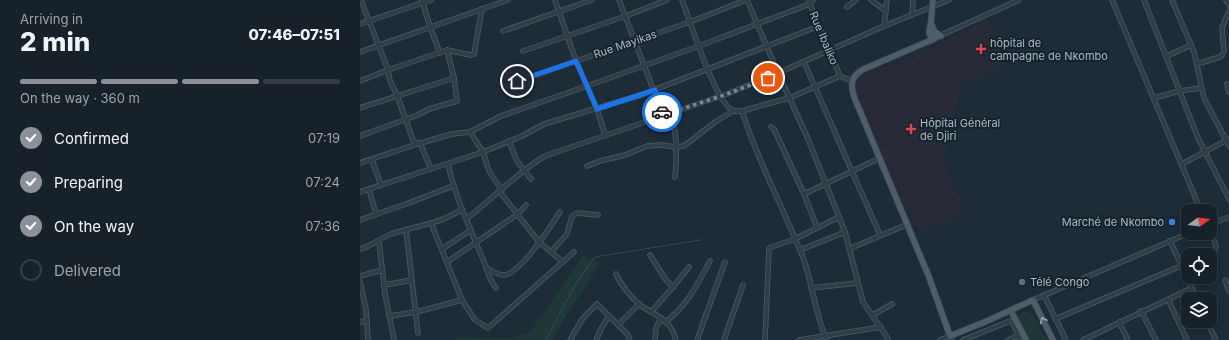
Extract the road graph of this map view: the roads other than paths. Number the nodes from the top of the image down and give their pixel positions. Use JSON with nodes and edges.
{"nodes":[{"id":1,"x":360,"y":0,"type":"edge"},
{"id":2,"x":431,"y":0,"type":"edge"},
{"id":3,"x":508,"y":0,"type":"edge"},
{"id":4,"x":555,"y":0,"type":"edge"},
{"id":5,"x":592,"y":0,"type":"edge"},
{"id":6,"x":619,"y":0,"type":"edge"},
{"id":7,"x":667,"y":0,"type":"edge"},
{"id":8,"x":682,"y":0,"type":"edge"},
{"id":9,"x":747,"y":0,"type":"edge"},
{"id":10,"x":856,"y":0,"type":"edge"},
{"id":11,"x":871,"y":0,"type":"edge"},
{"id":12,"x":887,"y":0,"type":"edge"},
{"id":13,"x":913,"y":0,"type":"edge"},
{"id":14,"x":933,"y":0,"type":"edge"},
{"id":15,"x":948,"y":0,"type":"edge"},
{"id":16,"x":1019,"y":0,"type":"edge"},
{"id":17,"x":1112,"y":0,"type":"edge"},
{"id":18,"x":1144,"y":0,"type":"edge"},
{"id":19,"x":1172,"y":0,"type":"edge"},
{"id":20,"x":1226,"y":0,"type":"edge"},
{"id":21,"x":423,"y":1,"type":"edge"},
{"id":22,"x":810,"y":1,"type":"edge"},
{"id":23,"x":1229,"y":5,"type":"edge"},
{"id":24,"x":847,"y":7,"type":"dead end"},
{"id":25,"x":932,"y":8,"type":"junction"},
{"id":26,"x":482,"y":9,"type":"junction"},
{"id":27,"x":886,"y":11,"type":"junction"},
{"id":28,"x":1229,"y":11,"type":"edge"},
{"id":29,"x":559,"y":12,"type":"junction"},
{"id":30,"x":912,"y":15,"type":"junction"},
{"id":31,"x":626,"y":16,"type":"junction"},
{"id":32,"x":369,"y":22,"type":"junction"},
{"id":33,"x":690,"y":22,"type":"junction"},
{"id":34,"x":756,"y":23,"type":"junction"},
{"id":35,"x":360,"y":24,"type":"edge"},
{"id":36,"x":819,"y":26,"type":"junction"},
{"id":37,"x":884,"y":26,"type":"junction"},
{"id":38,"x":430,"y":27,"type":"junction"},
{"id":39,"x":503,"y":31,"type":"dead end"},
{"id":40,"x":931,"y":31,"type":"junction"},
{"id":41,"x":567,"y":36,"type":"junction"},
{"id":42,"x":936,"y":38,"type":"junction"},
{"id":43,"x":635,"y":40,"type":"junction"},
{"id":44,"x":922,"y":44,"type":"junction"},
{"id":45,"x":1191,"y":45,"type":"junction"},
{"id":46,"x":377,"y":46,"type":"junction"},
{"id":47,"x":699,"y":46,"type":"junction"},
{"id":48,"x":767,"y":47,"type":"junction"},
{"id":49,"x":447,"y":50,"type":"junction"},
{"id":50,"x":523,"y":51,"type":"dead end"},
{"id":51,"x":830,"y":51,"type":"junction"},
{"id":52,"x":360,"y":52,"type":"edge"},
{"id":53,"x":440,"y":53,"type":"junction"},
{"id":54,"x":1167,"y":56,"type":"junction"},
{"id":55,"x":576,"y":61,"type":"junction"},
{"id":56,"x":804,"y":62,"type":"junction"},
{"id":57,"x":1197,"y":64,"type":"junction"},
{"id":58,"x":644,"y":65,"type":"junction"},
{"id":59,"x":708,"y":69,"type":"junction"},
{"id":60,"x":388,"y":70,"type":"junction"},
{"id":61,"x":778,"y":74,"type":"junction"},
{"id":62,"x":840,"y":76,"type":"junction"},
{"id":63,"x":454,"y":78,"type":"junction"},
{"id":64,"x":360,"y":81,"type":"edge"},
{"id":65,"x":852,"y":81,"type":"junction"},
{"id":66,"x":1227,"y":84,"type":"dead end"},
{"id":67,"x":504,"y":86,"type":"dead end"},
{"id":68,"x":587,"y":86,"type":"junction"},
{"id":69,"x":816,"y":86,"type":"junction"},
{"id":70,"x":1201,"y":88,"type":"junction"},
{"id":71,"x":655,"y":90,"type":"junction"},
{"id":72,"x":1179,"y":91,"type":"junction"},
{"id":73,"x":1229,"y":92,"type":"edge"},
{"id":74,"x":397,"y":95,"type":"junction"},
{"id":75,"x":720,"y":96,"type":"junction"},
{"id":76,"x":789,"y":98,"type":"junction"},
{"id":77,"x":1154,"y":98,"type":"junction"},
{"id":78,"x":360,"y":108,"type":"edge"},
{"id":79,"x":597,"y":109,"type":"junction"},
{"id":80,"x":733,"y":111,"type":"junction"},
{"id":81,"x":742,"y":111,"type":"junction"},
{"id":82,"x":672,"y":112,"type":"junction"},
{"id":83,"x":664,"y":115,"type":"junction"},
{"id":84,"x":406,"y":120,"type":"junction"},
{"id":85,"x":771,"y":126,"type":"dead end"},
{"id":86,"x":470,"y":132,"type":"junction"},
{"id":87,"x":605,"y":135,"type":"junction"},
{"id":88,"x":360,"y":136,"type":"edge"},
{"id":89,"x":1227,"y":140,"type":"edge"},
{"id":90,"x":509,"y":142,"type":"junction"},
{"id":91,"x":418,"y":144,"type":"junction"},
{"id":92,"x":1229,"y":146,"type":"edge"},
{"id":93,"x":676,"y":147,"type":"junction"},
{"id":94,"x":483,"y":152,"type":"junction"},
{"id":95,"x":1204,"y":152,"type":"junction"},
{"id":96,"x":880,"y":158,"type":"junction"},
{"id":97,"x":372,"y":160,"type":"junction"},
{"id":98,"x":360,"y":163,"type":"edge"},
{"id":99,"x":448,"y":164,"type":"junction"},
{"id":100,"x":1182,"y":164,"type":"junction"},
{"id":101,"x":587,"y":166,"type":"dead end"},
{"id":102,"x":431,"y":169,"type":"junction"},
{"id":103,"x":524,"y":171,"type":"junction"},
{"id":104,"x":852,"y":172,"type":"junction"},
{"id":105,"x":675,"y":177,"type":"dead end"},
{"id":106,"x":531,"y":179,"type":"dead end"},
{"id":107,"x":381,"y":185,"type":"junction"},
{"id":108,"x":826,"y":185,"type":"junction"},
{"id":109,"x":453,"y":186,"type":"junction"},
{"id":110,"x":369,"y":189,"type":"junction"},
{"id":111,"x":501,"y":191,"type":"junction"},
{"id":112,"x":360,"y":192,"type":"edge"},
{"id":113,"x":804,"y":194,"type":"junction"},
{"id":114,"x":1229,"y":199,"type":"edge"},
{"id":115,"x":1198,"y":204,"type":"edge"},
{"id":116,"x":526,"y":205,"type":"dead end"},
{"id":117,"x":462,"y":209,"type":"junction"},
{"id":118,"x":560,"y":212,"type":"dead end"},
{"id":119,"x":376,"y":214,"type":"junction"},
{"id":120,"x":518,"y":214,"type":"junction"},
{"id":121,"x":598,"y":215,"type":"dead end"},
{"id":122,"x":1229,"y":216,"type":"edge"},
{"id":123,"x":839,"y":217,"type":"junction"},
{"id":124,"x":466,"y":219,"type":"junction"},
{"id":125,"x":360,"y":220,"type":"edge"},
{"id":126,"x":1217,"y":221,"type":"edge"},
{"id":127,"x":431,"y":223,"type":"junction"},
{"id":128,"x":908,"y":224,"type":"junction"},
{"id":129,"x":817,"y":227,"type":"junction"},
{"id":130,"x":406,"y":230,"type":"junction"},
{"id":131,"x":472,"y":230,"type":"junction"},
{"id":132,"x":844,"y":232,"type":"junction"},
{"id":133,"x":880,"y":236,"type":"junction"},
{"id":134,"x":1181,"y":236,"type":"edge"},
{"id":135,"x":795,"y":239,"type":"junction"},
{"id":136,"x":379,"y":241,"type":"junction"},
{"id":137,"x":1170,"y":241,"type":"junction"},
{"id":138,"x":476,"y":242,"type":"junction"},
{"id":139,"x":540,"y":242,"type":"junction"},
{"id":140,"x":360,"y":249,"type":"edge"},
{"id":141,"x":442,"y":249,"type":"junction"},
{"id":142,"x":849,"y":249,"type":"junction"},
{"id":143,"x":800,"y":250,"type":"junction"},
{"id":144,"x":551,"y":252,"type":"junction"},
{"id":145,"x":574,"y":252,"type":"dead end"},
{"id":146,"x":650,"y":255,"type":"dead end"},
{"id":147,"x":710,"y":261,"type":"dead end"},
{"id":148,"x":447,"y":262,"type":"junction"},
{"id":149,"x":563,"y":262,"type":"junction"},
{"id":150,"x":725,"y":262,"type":"dead end"},
{"id":151,"x":1181,"y":264,"type":"edge"},
{"id":152,"x":1181,"y":266,"type":"edge"},
{"id":153,"x":689,"y":267,"type":"dead end"},
{"id":154,"x":487,"y":268,"type":"junction"},
{"id":155,"x":382,"y":270,"type":"junction"},
{"id":156,"x":616,"y":274,"type":"dead end"},
{"id":157,"x":360,"y":276,"type":"edge"},
{"id":158,"x":412,"y":280,"type":"junction"},
{"id":159,"x":1225,"y":280,"type":"dead end"},
{"id":160,"x":360,"y":282,"type":"edge"},
{"id":161,"x":858,"y":283,"type":"junction"},
{"id":162,"x":1190,"y":284,"type":"edge"},
{"id":163,"x":384,"y":285,"type":"junction"},
{"id":164,"x":742,"y":285,"type":"dead end"},
{"id":165,"x":673,"y":287,"type":"junction"},
{"id":166,"x":496,"y":288,"type":"dead end"},
{"id":167,"x":811,"y":288,"type":"junction"},
{"id":168,"x":1192,"y":288,"type":"junction"},
{"id":169,"x":1194,"y":292,"type":"edge"},
{"id":170,"x":1229,"y":292,"type":"edge"},
{"id":171,"x":1044,"y":294,"type":"junction"},
{"id":172,"x":362,"y":299,"type":"edge"},
{"id":173,"x":1168,"y":299,"type":"junction"},
{"id":174,"x":462,"y":300,"type":"junction"},
{"id":175,"x":1033,"y":300,"type":"junction"},
{"id":176,"x":639,"y":304,"type":"junction"},
{"id":177,"x":892,"y":304,"type":"dead end"},
{"id":178,"x":1011,"y":311,"type":"junction"},
{"id":179,"x":1141,"y":311,"type":"junction"},
{"id":180,"x":416,"y":312,"type":"junction"},
{"id":181,"x":651,"y":312,"type":"junction"},
{"id":182,"x":873,"y":314,"type":"junction"},
{"id":183,"x":389,"y":316,"type":"junction"},
{"id":184,"x":609,"y":316,"type":"junction"},
{"id":185,"x":661,"y":318,"type":"junction"},
{"id":186,"x":1055,"y":319,"type":"junction"},
{"id":187,"x":367,"y":320,"type":"junction"},
{"id":188,"x":360,"y":322,"type":"edge"},
{"id":189,"x":665,"y":322,"type":"junction"},
{"id":190,"x":1119,"y":322,"type":"junction"},
{"id":191,"x":618,"y":325,"type":"junction"},
{"id":192,"x":880,"y":327,"type":"junction"},
{"id":193,"x":1210,"y":328,"type":"edge"},
{"id":194,"x":418,"y":333,"type":"dead end"},
{"id":195,"x":1093,"y":335,"type":"junction"},
{"id":196,"x":826,"y":338,"type":"edge"},
{"id":197,"x":951,"y":338,"type":"edge"},
{"id":198,"x":1019,"y":338,"type":"edge"},
{"id":199,"x":394,"y":339,"type":"edge"},
{"id":200,"x":368,"y":340,"type":"edge"},
{"id":201,"x":570,"y":340,"type":"edge"},
{"id":202,"x":596,"y":340,"type":"edge"},
{"id":203,"x":630,"y":340,"type":"edge"},
{"id":204,"x":655,"y":340,"type":"edge"},
{"id":205,"x":676,"y":340,"type":"edge"},
{"id":206,"x":697,"y":340,"type":"edge"},
{"id":207,"x":724,"y":340,"type":"edge"},
{"id":208,"x":765,"y":340,"type":"edge"},
{"id":209,"x":798,"y":340,"type":"edge"},
{"id":210,"x":889,"y":340,"type":"edge"},
{"id":211,"x":940,"y":340,"type":"edge"},
{"id":212,"x":963,"y":340,"type":"edge"},
{"id":213,"x":1008,"y":340,"type":"edge"},
{"id":214,"x":1026,"y":340,"type":"edge"},
{"id":215,"x":1054,"y":340,"type":"edge"},
{"id":216,"x":1066,"y":340,"type":"edge"},
{"id":217,"x":1083,"y":340,"type":"edge"},
{"id":218,"x":1096,"y":340,"type":"edge"},
{"id":219,"x":1128,"y":340,"type":"edge"},
{"id":220,"x":1156,"y":340,"type":"edge"},
{"id":221,"x":1187,"y":340,"type":"edge"},
{"id":222,"x":1216,"y":340,"type":"edge"}],
"edges":[{"from":1,"to":32,"type":"street"},
{"from":2,"to":21,"type":"street"},
{"from":3,"to":26,"type":"street"},
{"from":4,"to":29,"type":"street"},
{"from":5,"to":29,"type":"street"},
{"from":6,"to":31,"type":"street"},
{"from":7,"to":31,"type":"street"},
{"from":8,"to":33,"type":"street"},
{"from":9,"to":33,"type":"street","name":"Rue Mayikas"},
{"from":9,"to":34,"type":"street"},
{"from":10,"to":24,"type":"street"},
{"from":11,"to":27,"type":"street"},
{"from":12,"to":27,"type":"street"},
{"from":13,"to":30,"type":"street"},
{"from":14,"to":25,"type":"main road"},
{"from":15,"to":25,"type":"street"},
{"from":16,"to":42,"type":"street"},
{"from":17,"to":77,"type":"street"},
{"from":18,"to":54,"type":"street"},
{"from":19,"to":45,"type":"street"},
{"from":20,"to":23,"type":"street"},
{"from":21,"to":32,"type":"street"},
{"from":21,"to":38,"type":"street"},
{"from":22,"to":34,"type":"street"},
{"from":22,"to":36,"type":"street","name":"Rue Ibaliko"},
{"from":25,"to":30,"type":"street"},
{"from":25,"to":40,"type":"main road"},
{"from":26,"to":38,"type":"street"},
{"from":26,"to":49,"type":"street"},
{"from":27,"to":37,"type":"street"},
{"from":28,"to":57,"type":"street"},
{"from":29,"to":39,"type":"street"},
{"from":29,"to":41,"type":"street"},
{"from":30,"to":37,"type":"street"},
{"from":31,"to":41,"type":"street"},
{"from":31,"to":43,"type":"street"},
{"from":32,"to":35,"type":"street"},
{"from":32,"to":46,"type":"street"},
{"from":33,"to":43,"type":"street","name":"Rue Mayikas"},
{"from":33,"to":47,"type":"street"},
{"from":34,"to":47,"type":"street"},
{"from":34,"to":48,"type":"street"},
{"from":36,"to":48,"type":"street"},
{"from":36,"to":51,"type":"street","name":"Rue Ibaliko"},
{"from":37,"to":51,"type":"street"},
{"from":38,"to":46,"type":"street"},
{"from":38,"to":53,"type":"street"},
{"from":40,"to":42,"type":"main road"},
{"from":40,"to":42,"type":"main road"},
{"from":40,"to":44,"type":"main road"},
{"from":41,"to":50,"type":"street"},
{"from":41,"to":55,"type":"street"},
{"from":42,"to":44,"type":"main road"},
{"from":43,"to":55,"type":"street","name":"Rue Mayikas"},
{"from":43,"to":58,"type":"street"},
{"from":44,"to":65,"type":"main road"},
{"from":45,"to":54,"type":"street"},
{"from":45,"to":57,"type":"street"},
{"from":46,"to":52,"type":"street"},
{"from":46,"to":60,"type":"street"},
{"from":47,"to":58,"type":"street"},
{"from":47,"to":59,"type":"street"},
{"from":48,"to":59,"type":"street"},
{"from":48,"to":61,"type":"street"},
{"from":49,"to":53,"type":"street"},
{"from":49,"to":63,"type":"street"},
{"from":51,"to":56,"type":"street"},
{"from":51,"to":62,"type":"street","name":"Rue Ibaliko"},
{"from":53,"to":60,"type":"street"},
{"from":54,"to":72,"type":"street"},
{"from":55,"to":67,"type":"street","name":"Rue Mayikas"},
{"from":55,"to":68,"type":"street"},
{"from":56,"to":61,"type":"street"},
{"from":56,"to":69,"type":"street"},
{"from":57,"to":70,"type":"street"},
{"from":58,"to":68,"type":"street"},
{"from":58,"to":71,"type":"street"},
{"from":59,"to":71,"type":"street"},
{"from":59,"to":75,"type":"street"},
{"from":60,"to":64,"type":"street"},
{"from":60,"to":74,"type":"street"},
{"from":61,"to":75,"type":"street"},
{"from":61,"to":76,"type":"street"},
{"from":62,"to":65,"type":"street"},
{"from":62,"to":69,"type":"street"},
{"from":63,"to":74,"type":"street"},
{"from":63,"to":84,"type":"street"},
{"from":65,"to":96,"type":"main road"},
{"from":66,"to":73,"type":"street"},
{"from":68,"to":79,"type":"street"},
{"from":68,"to":86,"type":"street"},
{"from":69,"to":76,"type":"street"},
{"from":69,"to":104,"type":"street"},
{"from":70,"to":72,"type":"street"},
{"from":70,"to":89,"type":"street"},
{"from":71,"to":79,"type":"street"},
{"from":71,"to":83,"type":"street"},
{"from":72,"to":77,"type":"street"},
{"from":72,"to":95,"type":"street"},
{"from":74,"to":78,"type":"street"},
{"from":74,"to":84,"type":"street"},
{"from":75,"to":80,"type":"street"},
{"from":75,"to":82,"type":"street"},
{"from":76,"to":81,"type":"street"},
{"from":76,"to":108,"type":"street"},
{"from":77,"to":100,"type":"street"},
{"from":79,"to":87,"type":"street"},
{"from":79,"to":90,"type":"street"},
{"from":80,"to":81,"type":"street"},
{"from":80,"to":93,"type":"street"},
{"from":81,"to":135,"type":"street"},
{"from":82,"to":83,"type":"street"},
{"from":82,"to":93,"type":"street"},
{"from":83,"to":87,"type":"street"},
{"from":84,"to":88,"type":"street"},
{"from":84,"to":91,"type":"street"},
{"from":85,"to":113,"type":"street"},
{"from":86,"to":91,"type":"street"},
{"from":86,"to":94,"type":"street"},
{"from":87,"to":103,"type":"street"},
{"from":89,"to":92,"type":"street"},
{"from":89,"to":95,"type":"street"},
{"from":90,"to":94,"type":"street"},
{"from":90,"to":103,"type":"street"},
{"from":91,"to":97,"type":"street"},
{"from":91,"to":102,"type":"street"},
{"from":93,"to":101,"type":"street"},
{"from":93,"to":105,"type":"street"},
{"from":94,"to":99,"type":"street"},
{"from":94,"to":111,"type":"street"},
{"from":95,"to":100,"type":"street"},
{"from":95,"to":114,"type":"street"},
{"from":96,"to":104,"type":"street"},
{"from":96,"to":128,"type":"main road"},
{"from":97,"to":98,"type":"street"},
{"from":97,"to":107,"type":"street"},
{"from":99,"to":102,"type":"street"},
{"from":99,"to":109,"type":"street"},
{"from":100,"to":115,"type":"street"},
{"from":102,"to":107,"type":"street"},
{"from":103,"to":106,"type":"street"},
{"from":103,"to":111,"type":"street"},
{"from":104,"to":108,"type":"street"},
{"from":104,"to":133,"type":"street"},
{"from":107,"to":110,"type":"street"},
{"from":108,"to":113,"type":"street"},
{"from":108,"to":123,"type":"street"},
{"from":109,"to":117,"type":"street"},
{"from":109,"to":119,"type":"street"},
{"from":110,"to":112,"type":"street"},
{"from":110,"to":119,"type":"street"},
{"from":111,"to":120,"type":"street"},
{"from":111,"to":124,"type":"street"},
{"from":113,"to":129,"type":"street"},
{"from":116,"to":120,"type":"street"},
{"from":117,"to":124,"type":"street"},
{"from":117,"to":127,"type":"street"},
{"from":118,"to":139,"type":"street"},
{"from":119,"to":125,"type":"street"},
{"from":120,"to":138,"type":"street"},
{"from":120,"to":139,"type":"street"},
{"from":121,"to":144,"type":"street"},
{"from":122,"to":126,"type":"street"},
{"from":123,"to":129,"type":"street"},
{"from":123,"to":132,"type":"street"},
{"from":124,"to":131,"type":"street"},
{"from":127,"to":130,"type":"street"},
{"from":127,"to":141,"type":"street"},
{"from":128,"to":133,"type":"street"},
{"from":128,"to":197,"type":"main road"},
{"from":129,"to":135,"type":"street"},
{"from":130,"to":136,"type":"street"},
{"from":130,"to":158,"type":"street"},
{"from":131,"to":138,"type":"street"},
{"from":131,"to":141,"type":"street"},
{"from":132,"to":142,"type":"street"},
{"from":132,"to":143,"type":"street"},
{"from":133,"to":142,"type":"street"},
{"from":134,"to":137,"type":"street"},
{"from":135,"to":143,"type":"street"},
{"from":135,"to":208,"type":"street"},
{"from":136,"to":140,"type":"street"},
{"from":136,"to":155,"type":"street"},
{"from":137,"to":151,"type":"street"},
{"from":137,"to":171,"type":"street"},
{"from":138,"to":148,"type":"street"},
{"from":138,"to":154,"type":"street"},
{"from":139,"to":144,"type":"street"},
{"from":139,"to":154,"type":"street"},
{"from":141,"to":148,"type":"street"},
{"from":142,"to":161,"type":"street"},
{"from":143,"to":167,"type":"street"},
{"from":144,"to":149,"type":"street"},
{"from":145,"to":149,"type":"street"},
{"from":146,"to":165,"type":"street"},
{"from":147,"to":189,"type":"street"},
{"from":148,"to":174,"type":"street"},
{"from":149,"to":174,"type":"street"},
{"from":150,"to":206,"type":"street"},
{"from":152,"to":186,"type":"street"},
{"from":153,"to":165,"type":"street"},
{"from":154,"to":166,"type":"street"},
{"from":155,"to":157,"type":"street"},
{"from":155,"to":163,"type":"street"},
{"from":156,"to":176,"type":"street"},
{"from":158,"to":163,"type":"street"},
{"from":158,"to":180,"type":"street"},
{"from":159,"to":170,"type":"street"},
{"from":160,"to":172,"type":"street"},
{"from":161,"to":167,"type":"street"},
{"from":161,"to":182,"type":"street"},
{"from":162,"to":168,"type":"street"},
{"from":163,"to":183,"type":"street"},
{"from":164,"to":207,"type":"street"},
{"from":165,"to":181,"type":"street"},
{"from":167,"to":196,"type":"street"},
{"from":168,"to":169,"type":"street"},
{"from":168,"to":173,"type":"street"},
{"from":171,"to":175,"type":"street"},
{"from":171,"to":186,"type":"street"},
{"from":172,"to":187,"type":"street"},
{"from":173,"to":179,"type":"street"},
{"from":173,"to":221,"type":"street"},
{"from":174,"to":180,"type":"street"},
{"from":175,"to":178,"type":"main road"},
{"from":215,"to":175,"type":"main road","one_way":true},
{"from":176,"to":181,"type":"street"},
{"from":176,"to":191,"type":"street"},
{"from":177,"to":182,"type":"street"},
{"from":178,"to":197,"type":"main road"},
{"from":178,"to":214,"type":"main road"},
{"from":179,"to":190,"type":"street"},
{"from":179,"to":220,"type":"street"},
{"from":180,"to":183,"type":"street"},
{"from":180,"to":194,"type":"street"},
{"from":181,"to":185,"type":"street"},
{"from":182,"to":192,"type":"street"},
{"from":183,"to":199,"type":"street"},
{"from":184,"to":191,"type":"street"},
{"from":184,"to":201,"type":"street"},
{"from":184,"to":202,"type":"street"},
{"from":185,"to":189,"type":"street"},
{"from":185,"to":204,"type":"street"},
{"from":186,"to":216,"type":"street"},
{"from":187,"to":188,"type":"street"},
{"from":187,"to":200,"type":"street"},
{"from":189,"to":205,"type":"street"},
{"from":190,"to":195,"type":"street"},
{"from":190,"to":219,"type":"street"},
{"from":191,"to":203,"type":"street"},
{"from":192,"to":196,"type":"street"},
{"from":192,"to":210,"type":"street"},
{"from":193,"to":222,"type":"street"},
{"from":195,"to":217,"type":"street"},
{"from":195,"to":218,"type":"street"},
{"from":196,"to":209,"type":"street"},
{"from":197,"to":211,"type":"street"},
{"from":198,"to":212,"type":"street"},
{"from":198,"to":213,"type":"street"}]}
